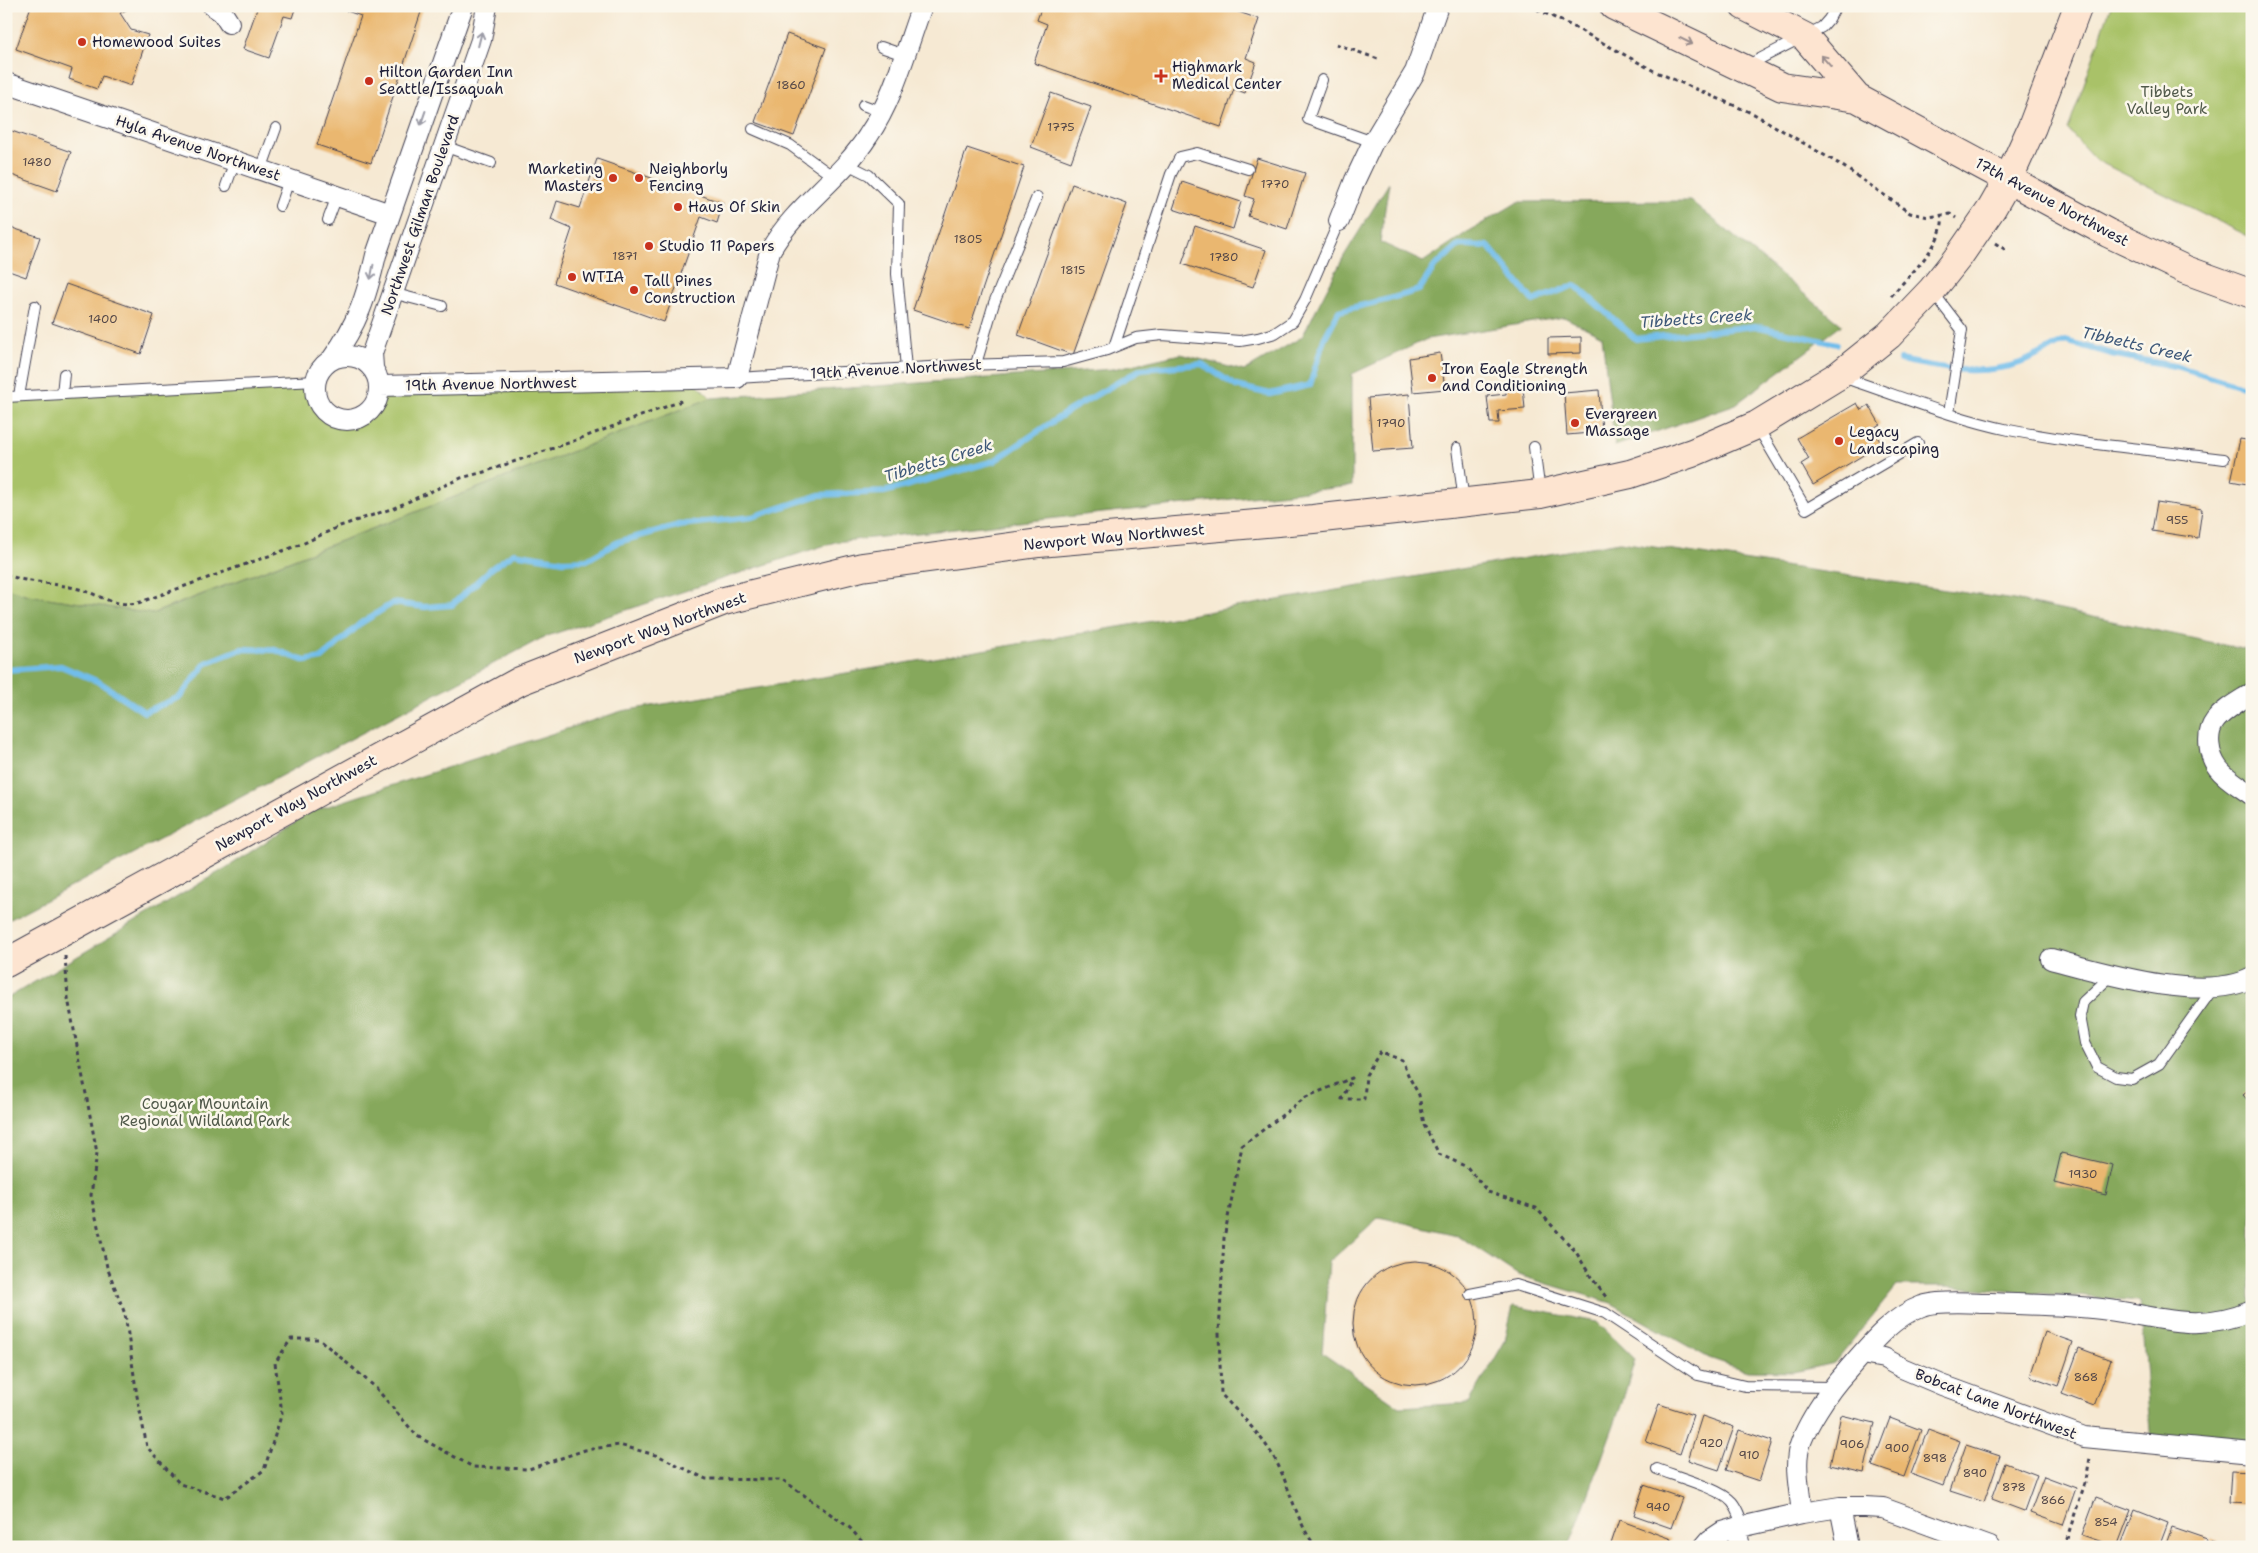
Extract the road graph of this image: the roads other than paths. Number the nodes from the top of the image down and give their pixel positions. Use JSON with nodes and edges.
{"nodes":[{"id":1,"x":213,"y":6,"type":"edge"},
{"id":2,"x":463,"y":6,"type":"edge"},
{"id":3,"x":487,"y":6,"type":"edge"},
{"id":4,"x":922,"y":6,"type":"edge"},
{"id":5,"x":1438,"y":6,"type":"edge"},
{"id":6,"x":1614,"y":6,"type":"edge"},
{"id":7,"x":1744,"y":6,"type":"edge"},
{"id":8,"x":1836,"y":6,"type":"edge"},
{"id":9,"x":2078,"y":6,"type":"edge"},
{"id":10,"x":229,"y":23,"type":"dead end"},
{"id":11,"x":1805,"y":37,"type":"junction"},
{"id":12,"x":881,"y":47,"type":"dead end"},
{"id":13,"x":904,"y":55,"type":"junction"},
{"id":14,"x":1743,"y":68,"type":"junction"},
{"id":15,"x":1322,"y":80,"type":"dead end"},
{"id":16,"x":6,"y":82,"type":"edge"},
{"id":17,"x":1858,"y":98,"type":"junction"},
{"id":18,"x":863,"y":105,"type":"dead end"},
{"id":19,"x":882,"y":112,"type":"junction"},
{"id":20,"x":276,"y":128,"type":"dead end"},
{"id":21,"x":753,"y":129,"type":"dead end"},
{"id":22,"x":1373,"y":142,"type":"junction"},
{"id":23,"x":444,"y":146,"type":"junction"},
{"id":24,"x":235,"y":161,"type":"junction"},
{"id":25,"x":491,"y":163,"type":"dead end"},
{"id":26,"x":1248,"y":169,"type":"dead end"},
{"id":27,"x":262,"y":170,"type":"junction"},
{"id":28,"x":841,"y":171,"type":"junction"},
{"id":29,"x":289,"y":180,"type":"junction"},
{"id":30,"x":2008,"y":180,"type":"junction"},
{"id":31,"x":226,"y":186,"type":"dead end"},
{"id":32,"x":337,"y":196,"type":"junction"},
{"id":33,"x":1037,"y":197,"type":"dead end"},
{"id":34,"x":280,"y":206,"type":"dead end"},
{"id":35,"x":390,"y":214,"type":"junction"},
{"id":36,"x":328,"y":220,"type":"dead end"},
{"id":37,"x":1339,"y":220,"type":"joint"},
{"id":38,"x":1932,"y":290,"type":"junction"},
{"id":39,"x":392,"y":293,"type":"junction"},
{"id":40,"x":2252,"y":294,"type":"edge"},
{"id":41,"x":35,"y":306,"type":"dead end"},
{"id":42,"x":442,"y":306,"type":"dead end"},
{"id":43,"x":1114,"y":347,"type":"junction"},
{"id":44,"x":332,"y":359,"type":"junction"},
{"id":45,"x":976,"y":364,"type":"junction"},
{"id":46,"x":373,"y":367,"type":"junction"},
{"id":47,"x":906,"y":368,"type":"junction"},
{"id":48,"x":64,"y":374,"type":"dead end"},
{"id":49,"x":1838,"y":376,"type":"junction"},
{"id":50,"x":737,"y":378,"type":"junction"},
{"id":51,"x":316,"y":381,"type":"junction"},
{"id":52,"x":380,"y":386,"type":"junction"},
{"id":53,"x":62,"y":394,"type":"junction"},
{"id":54,"x":18,"y":396,"type":"junction"},
{"id":55,"x":6,"y":397,"type":"edge"},
{"id":56,"x":1948,"y":413,"type":"junction"},
{"id":57,"x":1757,"y":425,"type":"junction"},
{"id":58,"x":1918,"y":443,"type":"dead end"},
{"id":59,"x":1534,"y":447,"type":"dead end"},
{"id":60,"x":1457,"y":448,"type":"dead end"},
{"id":61,"x":2224,"y":460,"type":"dead end"},
{"id":62,"x":1540,"y":494,"type":"junction"},
{"id":63,"x":1464,"y":503,"type":"junction"},
{"id":64,"x":2252,"y":693,"type":"edge"},
{"id":65,"x":2252,"y":795,"type":"edge"},
{"id":66,"x":2051,"y":959,"type":"dead end"},
{"id":67,"x":6,"y":962,"type":"edge"},
{"id":68,"x":2114,"y":974,"type":"junction"},
{"id":69,"x":2252,"y":978,"type":"edge"},
{"id":70,"x":2214,"y":988,"type":"junction"},
{"id":71,"x":1470,"y":1294,"type":"dead end"},
{"id":72,"x":2252,"y":1310,"type":"edge"},
{"id":73,"x":1862,"y":1354,"type":"junction"},
{"id":74,"x":1832,"y":1387,"type":"junction"},
{"id":75,"x":2252,"y":1453,"type":"edge"},
{"id":76,"x":1657,"y":1469,"type":"dead end"},
{"id":77,"x":1840,"y":1507,"type":"junction"},
{"id":78,"x":1802,"y":1513,"type":"junction"},
{"id":79,"x":1740,"y":1534,"type":"edge"},
{"id":80,"x":1962,"y":1542,"type":"edge"},
{"id":81,"x":1704,"y":1547,"type":"edge"},
{"id":82,"x":1848,"y":1547,"type":"edge"},
{"id":83,"x":1990,"y":1547,"type":"edge"}],
"edges":[{"from":1,"to":10,"type":"street"},
{"from":2,"to":35,"type":"street","name":"Northwest Gilman Boulevard","one_way":true},
{"from":23,"to":3,"type":"street","name":"Northwest Gilman Boulevard","one_way":true},
{"from":4,"to":13,"type":"street"},
{"from":5,"to":22,"type":"street"},
{"from":6,"to":14,"type":"street","name":"17th Avenue Northwest","one_way":true},
{"from":7,"to":11,"type":"street","name":"17th Avenue Northwest"},
{"from":8,"to":11,"type":"lane"},
{"from":9,"to":30,"type":"street","name":"Newport Way Northwest"},
{"from":11,"to":14,"type":"lane"},
{"from":17,"to":11,"type":"street","name":"17th Avenue Northwest","one_way":true},
{"from":12,"to":13,"type":"lane"},
{"from":13,"to":19,"type":"street"},
{"from":14,"to":17,"type":"street","name":"17th Avenue Northwest"},
{"from":15,"to":22,"type":"lane"},
{"from":16,"to":24,"type":"street","name":"Hyla Avenue Northwest"},
{"from":17,"to":30,"type":"street","name":"17th Avenue Northwest"},
{"from":18,"to":19,"type":"lane"},
{"from":19,"to":28,"type":"street"},
{"from":20,"to":27,"type":"lane"},
{"from":21,"to":28,"type":"lane"},
{"from":22,"to":37,"type":"street"},
{"from":23,"to":25,"type":"lane"},
{"from":23,"to":39,"type":"street","name":"Northwest Gilman Boulevard"},
{"from":24,"to":27,"type":"street","name":"Hyla Avenue Northwest"},
{"from":24,"to":31,"type":"lane"},
{"from":26,"to":43,"type":"lane"},
{"from":27,"to":29,"type":"street","name":"Hyla Avenue Northwest"},
{"from":28,"to":47,"type":"lane"},
{"from":28,"to":50,"type":"street"},
{"from":29,"to":32,"type":"street","name":"Hyla Avenue Northwest"},
{"from":29,"to":34,"type":"lane"},
{"from":30,"to":38,"type":"street","name":"Newport Way Northwest"},
{"from":30,"to":40,"type":"street","name":"17th Avenue Northwest"},
{"from":32,"to":35,"type":"street","name":"Hyla Avenue Northwest"},
{"from":32,"to":36,"type":"lane"},
{"from":33,"to":45,"type":"lane"},
{"from":35,"to":44,"type":"street","name":"Northwest Gilman Boulevard","one_way":true},
{"from":37,"to":43,"type":"lane","name":"19th Avenue Northwest"},
{"from":38,"to":49,"type":"street","name":"Newport Way Northwest"},
{"from":38,"to":56,"type":"lane"},
{"from":39,"to":42,"type":"lane"},
{"from":39,"to":46,"type":"street","name":"Northwest Gilman Boulevard"},
{"from":41,"to":54,"type":"lane"},
{"from":43,"to":45,"type":"lane","name":"19th Avenue Northwest"},
{"from":44,"to":46,"type":"street"},
{"from":44,"to":51,"type":"street"},
{"from":45,"to":47,"type":"lane","name":"19th Avenue Northwest"},
{"from":46,"to":52,"type":"street"},
{"from":47,"to":50,"type":"lane","name":"19th Avenue Northwest"},
{"from":48,"to":53,"type":"lane"},
{"from":49,"to":56,"type":"lane"},
{"from":49,"to":57,"type":"street","name":"Newport Way Northwest"},
{"from":50,"to":52,"type":"street","name":"19th Avenue Northwest"},
{"from":51,"to":52,"type":"street"},
{"from":51,"to":53,"type":"lane"},
{"from":53,"to":54,"type":"lane"},
{"from":54,"to":55,"type":"lane"},
{"from":56,"to":61,"type":"lane"},
{"from":57,"to":58,"type":"lane"},
{"from":57,"to":62,"type":"street","name":"Newport Way Northwest"},
{"from":59,"to":62,"type":"lane"},
{"from":60,"to":63,"type":"lane"},
{"from":62,"to":63,"type":"street","name":"Newport Way Northwest"},
{"from":63,"to":67,"type":"street","name":"Newport Way Northwest"},
{"from":64,"to":65,"type":"street"},
{"from":66,"to":68,"type":"street"},
{"from":68,"to":70,"type":"street"},
{"from":68,"to":70,"type":"lane"},
{"from":69,"to":70,"type":"street"},
{"from":71,"to":74,"type":"lane"},
{"from":72,"to":73,"type":"street"},
{"from":73,"to":74,"type":"street"},
{"from":73,"to":75,"type":"street","name":"Bobcat Lane Northwest"},
{"from":74,"to":78,"type":"street"},
{"from":76,"to":79,"type":"lane"},
{"from":77,"to":78,"type":"street"},
{"from":77,"to":80,"type":"street"},
{"from":77,"to":82,"type":"street"},
{"from":78,"to":79,"type":"street"},
{"from":79,"to":81,"type":"street"},
{"from":80,"to":83,"type":"street"}]}
